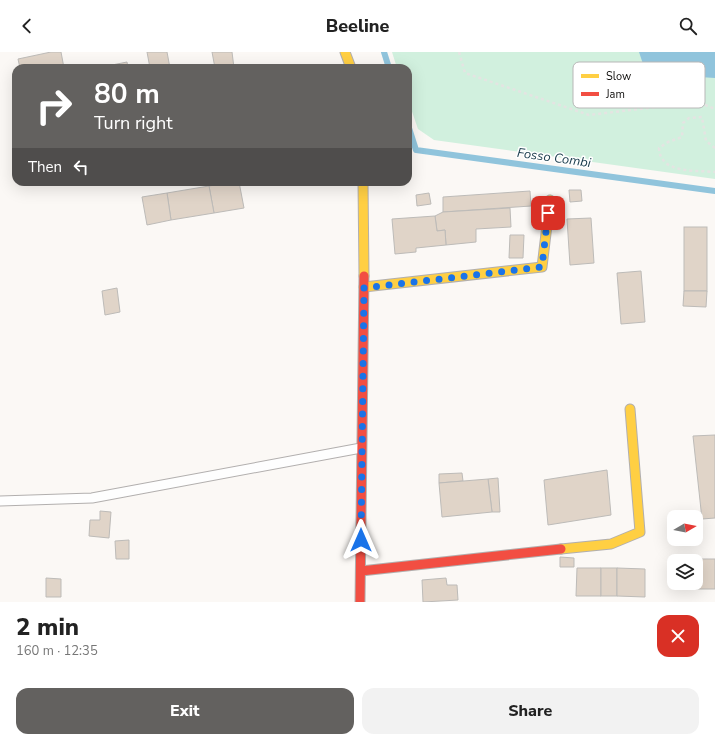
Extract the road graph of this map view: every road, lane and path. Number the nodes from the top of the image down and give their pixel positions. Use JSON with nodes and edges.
{"nodes":[{"id":1,"x":345,"y":52,"type":"edge"},
{"id":2,"x":459,"y":52,"type":"edge"},
{"id":3,"x":350,"y":64,"type":"edge"},
{"id":4,"x":705,"y":105,"type":"edge"},
{"id":5,"x":648,"y":108,"type":"edge"},
{"id":6,"x":715,"y":109,"type":"edge"},
{"id":7,"x":715,"y":148,"type":"edge"},
{"id":8,"x":715,"y":172,"type":"edge"},
{"id":9,"x":363,"y":186,"type":"edge"},
{"id":10,"x":550,"y":200,"type":"dead end"},
{"id":11,"x":364,"y":288,"type":"junction"},
{"id":12,"x":630,"y":409,"type":"dead end"},
{"id":13,"x":362,"y":448,"type":"junction"},
{"id":14,"x":0,"y":501,"type":"edge"},
{"id":15,"x":361,"y":571,"type":"junction"},
{"id":16,"x":360,"y":602,"type":"edge"}],
"edges":[{"from":1,"to":3,"type":"street"},
{"from":2,"to":5,"type":"path"},
{"from":4,"to":6,"type":"path"},
{"from":7,"to":8,"type":"path"},
{"from":9,"to":11,"type":"street"},
{"from":10,"to":11,"type":"street"},
{"from":11,"to":13,"type":"street"},
{"from":12,"to":15,"type":"street"},
{"from":13,"to":14,"type":"lane"},
{"from":13,"to":15,"type":"street"},
{"from":15,"to":16,"type":"street"}]}
